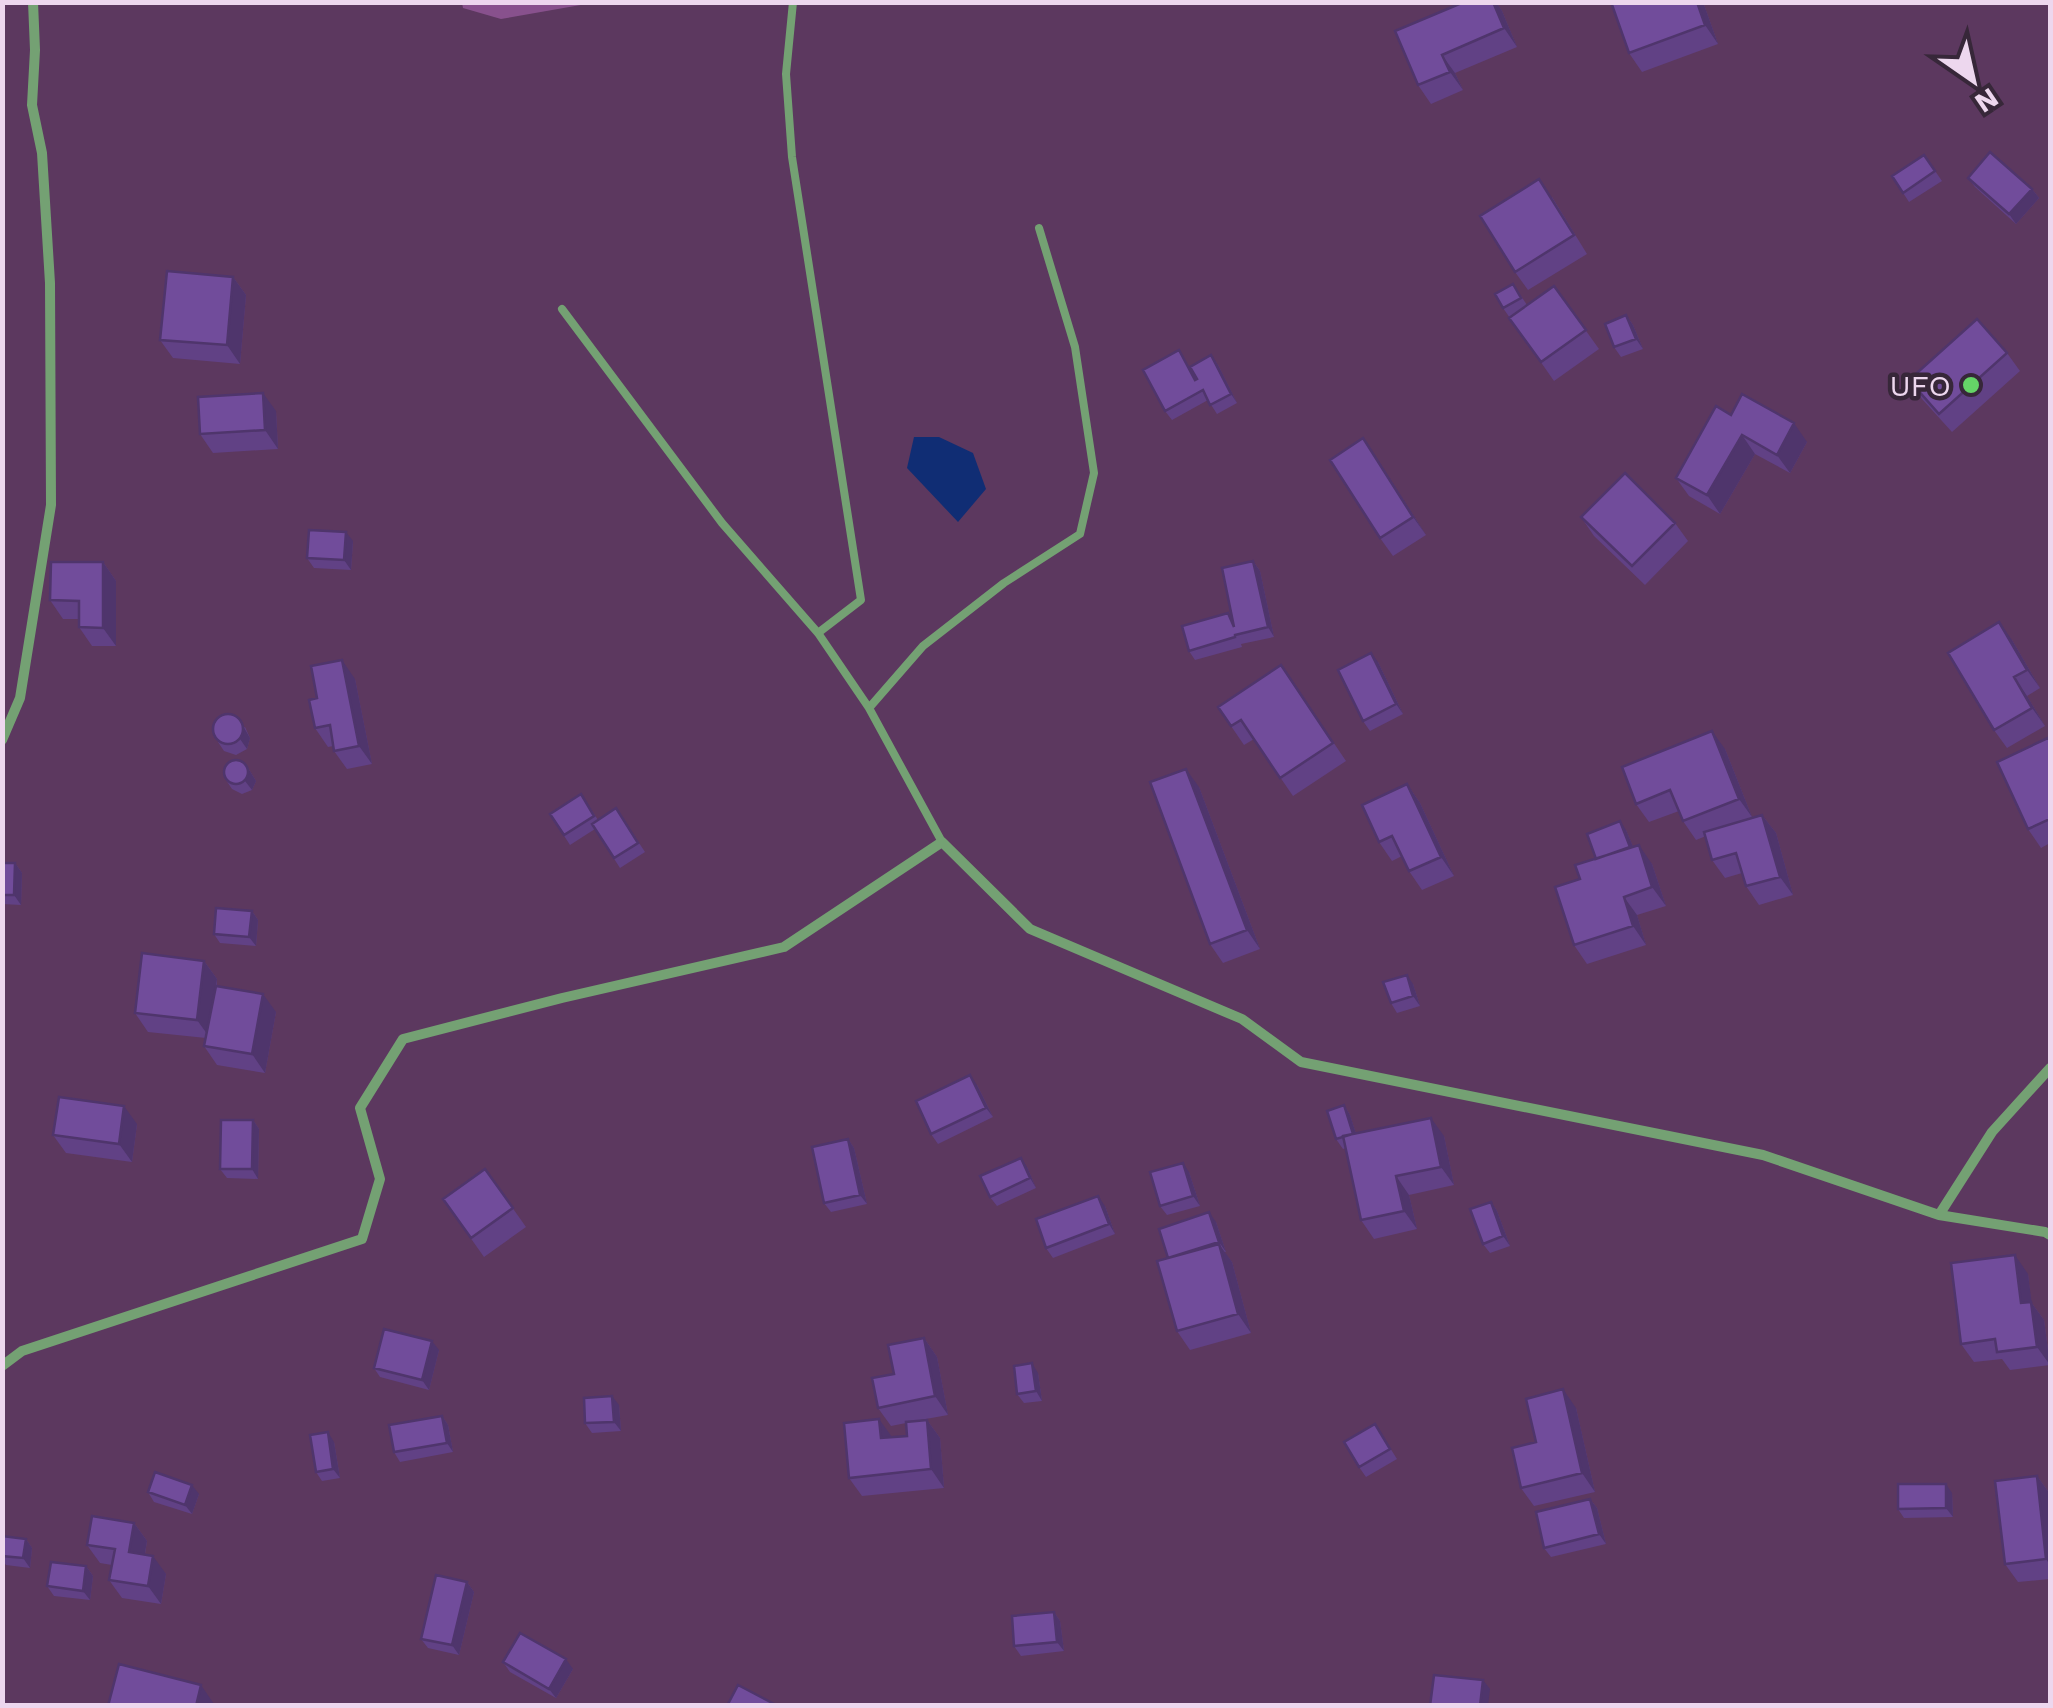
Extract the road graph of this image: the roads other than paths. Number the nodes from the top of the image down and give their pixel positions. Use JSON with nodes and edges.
{"nodes":[{"id":1,"x":33,"y":2,"type":"edge"},
{"id":2,"x":793,"y":2,"type":"edge"},
{"id":3,"x":1039,"y":228,"type":"dead end"},
{"id":4,"x":562,"y":309,"type":"dead end"},
{"id":5,"x":818,"y":634,"type":"junction"},
{"id":6,"x":869,"y":708,"type":"junction"},
{"id":7,"x":2,"y":740,"type":"edge"},
{"id":8,"x":942,"y":842,"type":"junction"},
{"id":9,"x":2050,"y":1068,"type":"edge"},
{"id":10,"x":1939,"y":1215,"type":"junction"},
{"id":11,"x":2050,"y":1235,"type":"edge"},
{"id":12,"x":2,"y":1366,"type":"edge"}],
"edges":[{"from":1,"to":7,"type":"street"},
{"from":2,"to":5,"type":"lane"},
{"from":3,"to":6,"type":"lane"},
{"from":4,"to":5,"type":"lane"},
{"from":5,"to":6,"type":"lane"},
{"from":6,"to":8,"type":"lane"},
{"from":8,"to":10,"type":"street"},
{"from":8,"to":12,"type":"street"},
{"from":9,"to":10,"type":"street"},
{"from":10,"to":11,"type":"street"}]}
